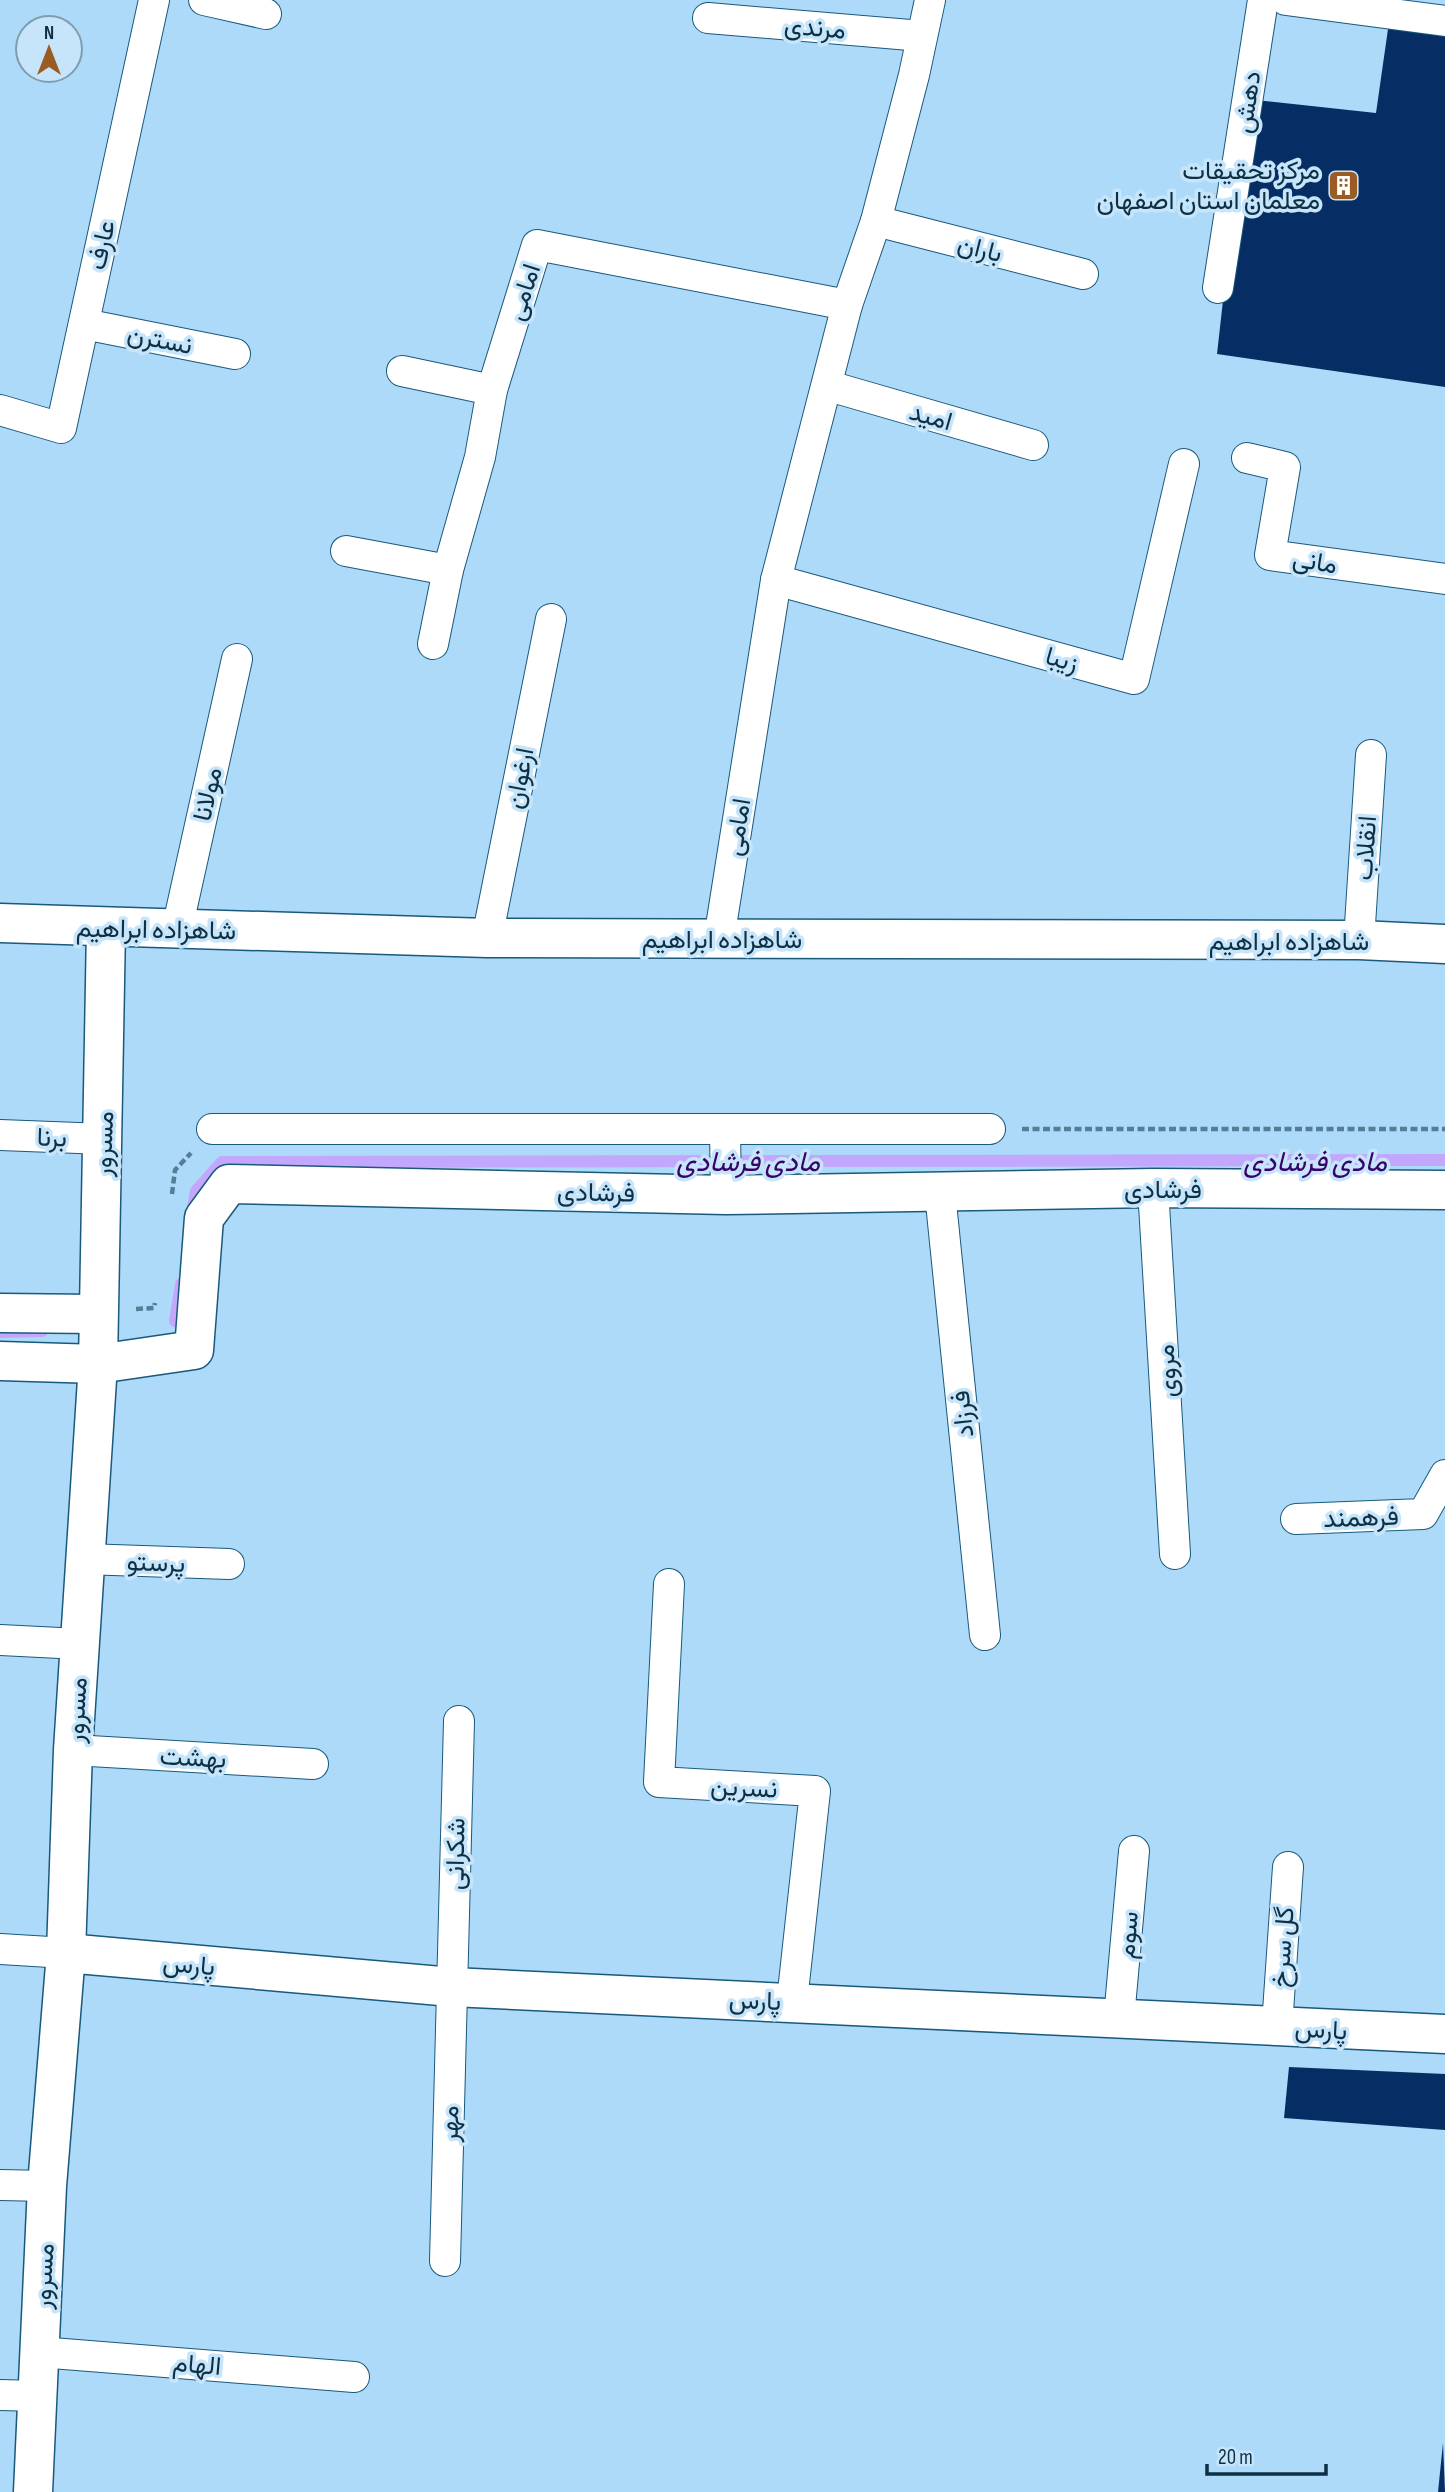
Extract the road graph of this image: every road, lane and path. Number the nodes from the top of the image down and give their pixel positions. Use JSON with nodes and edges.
{"nodes":[{"id":1,"x":153,"y":0,"type":"edge"},
{"id":2,"x":204,"y":0,"type":"edge"},
{"id":3,"x":930,"y":0,"type":"edge"},
{"id":4,"x":1262,"y":0,"type":"edge"},
{"id":5,"x":1286,"y":0,"type":"edge"},
{"id":6,"x":266,"y":14,"type":"dead end"},
{"id":7,"x":708,"y":18,"type":"dead end"},
{"id":8,"x":1445,"y":21,"type":"edge"},
{"id":9,"x":922,"y":36,"type":"junction"},
{"id":10,"x":876,"y":221,"type":"junction"},
{"id":11,"x":1083,"y":274,"type":"dead end"},
{"id":12,"x":1218,"y":288,"type":"dead end"},
{"id":13,"x":847,"y":305,"type":"junction"},
{"id":14,"x":84,"y":324,"type":"junction"},
{"id":15,"x":236,"y":354,"type":"dead end"},
{"id":16,"x":402,"y":371,"type":"dead end"},
{"id":17,"x":829,"y":386,"type":"junction"},
{"id":18,"x":492,"y":390,"type":"junction"},
{"id":19,"x":0,"y":410,"type":"edge"},
{"id":20,"x":1033,"y":445,"type":"dead end"},
{"id":21,"x":1247,"y":458,"type":"dead end"},
{"id":22,"x":1184,"y":464,"type":"dead end"},
{"id":23,"x":346,"y":551,"type":"dead end"},
{"id":24,"x":448,"y":570,"type":"junction"},
{"id":25,"x":1445,"y":579,"type":"edge"},
{"id":26,"x":776,"y":580,"type":"junction"},
{"id":27,"x":551,"y":619,"type":"dead end"},
{"id":28,"x":433,"y":644,"type":"dead end"},
{"id":29,"x":237,"y":659,"type":"dead end"},
{"id":30,"x":1371,"y":755,"type":"dead end"},
{"id":31,"x":0,"y":923,"type":"edge"},
{"id":32,"x":106,"y":928,"type":"junction"},
{"id":33,"x":177,"y":929,"type":"junction"},
{"id":34,"x":487,"y":938,"type":"junction"},
{"id":35,"x":719,"y":939,"type":"junction"},
{"id":36,"x":1359,"y":940,"type":"junction"},
{"id":37,"x":1445,"y":944,"type":"edge"},
{"id":38,"x":212,"y":1129,"type":"dead end"},
{"id":39,"x":725,"y":1129,"type":"junction"},
{"id":40,"x":989,"y":1129,"type":"joint"},
{"id":41,"x":1445,"y":1129,"type":"edge"},
{"id":42,"x":0,"y":1135,"type":"edge"},
{"id":43,"x":104,"y":1139,"type":"junction"},
{"id":44,"x":1153,"y":1188,"type":"junction"},
{"id":45,"x":1445,"y":1191,"type":"edge"},
{"id":46,"x":940,"y":1193,"type":"junction"},
{"id":47,"x":726,"y":1195,"type":"junction"},
{"id":48,"x":0,"y":1313,"type":"edge"},
{"id":49,"x":97,"y":1314,"type":"junction"},
{"id":50,"x":0,"y":1361,"type":"edge"},
{"id":51,"x":98,"y":1364,"type":"junction"},
{"id":52,"x":1445,"y":1475,"type":"edge"},
{"id":53,"x":1296,"y":1519,"type":"dead end"},
{"id":54,"x":1175,"y":1554,"type":"dead end"},
{"id":55,"x":84,"y":1559,"type":"junction"},
{"id":56,"x":229,"y":1564,"type":"dead end"},
{"id":57,"x":669,"y":1584,"type":"dead end"},
{"id":58,"x":985,"y":1635,"type":"dead end"},
{"id":59,"x":0,"y":1640,"type":"edge"},
{"id":60,"x":80,"y":1644,"type":"junction"},
{"id":61,"x":459,"y":1721,"type":"dead end"},
{"id":62,"x":74,"y":1750,"type":"junction"},
{"id":63,"x":313,"y":1764,"type":"dead end"},
{"id":64,"x":1134,"y":1851,"type":"dead end"},
{"id":65,"x":1288,"y":1867,"type":"dead end"},
{"id":66,"x":0,"y":1949,"type":"edge"},
{"id":67,"x":66,"y":1953,"type":"junction"},
{"id":68,"x":452,"y":1987,"type":"junction"},
{"id":69,"x":792,"y":2001,"type":"junction"},
{"id":70,"x":1119,"y":2018,"type":"junction"},
{"id":71,"x":1277,"y":2026,"type":"junction"},
{"id":72,"x":1445,"y":2035,"type":"edge"},
{"id":73,"x":0,"y":2185,"type":"edge"},
{"id":74,"x":47,"y":2186,"type":"junction"},
{"id":75,"x":445,"y":2262,"type":"dead end"},
{"id":76,"x":40,"y":2352,"type":"junction"},
{"id":77,"x":354,"y":2377,"type":"dead end"},
{"id":78,"x":0,"y":2395,"type":"edge"},
{"id":79,"x":39,"y":2396,"type":"junction"},
{"id":80,"x":33,"y":2492,"type":"edge"}],
"edges":[{"from":1,"to":14,"type":"street","name":"عارف"},
{"from":2,"to":6,"type":"street"},
{"from":3,"to":9,"type":"street","name":"امامی"},
{"from":4,"to":12,"type":"street","name":"دهش"},
{"from":5,"to":8,"type":"street"},
{"from":7,"to":9,"type":"street","name":"مرندی"},
{"from":9,"to":10,"type":"street","name":"امامی"},
{"from":10,"to":11,"type":"street","name":"باران"},
{"from":10,"to":13,"type":"street","name":"امامی"},
{"from":13,"to":17,"type":"street","name":"امامی"},
{"from":13,"to":18,"type":"street","name":"امامی"},
{"from":14,"to":15,"type":"street","name":"نسترن"},
{"from":14,"to":19,"type":"street","name":"عارف"},
{"from":16,"to":18,"type":"street"},
{"from":17,"to":20,"type":"street","name":"امید"},
{"from":17,"to":26,"type":"street","name":"امامی"},
{"from":18,"to":24,"type":"street","name":"امامی"},
{"from":21,"to":25,"type":"street","name":"مانی"},
{"from":22,"to":26,"type":"street","name":"زیبا"},
{"from":23,"to":24,"type":"street"},
{"from":24,"to":28,"type":"street","name":"امامی"},
{"from":26,"to":35,"type":"street","name":"امامی"},
{"from":27,"to":34,"type":"street","name":"ارغوان"},
{"from":29,"to":33,"type":"street","name":"مولانا"},
{"from":30,"to":36,"type":"street","name":"انقلاب"},
{"from":31,"to":32,"type":"street","name":"شاهزاده ابراهیم"},
{"from":32,"to":33,"type":"street","name":"شاهزاده ابراهیم"},
{"from":32,"to":43,"type":"street","name":"مسرور"},
{"from":33,"to":34,"type":"street","name":"شاهزاده ابراهیم"},
{"from":34,"to":35,"type":"street","name":"شاهزاده ابراهیم"},
{"from":35,"to":36,"type":"street","name":"شاهزاده ابراهیم"},
{"from":36,"to":37,"type":"street","name":"شاهزاده ابراهیم"},
{"from":38,"to":39,"type":"street"},
{"from":39,"to":40,"type":"street"},
{"from":39,"to":47,"type":"street"},
{"from":40,"to":41,"type":"path"},
{"from":42,"to":43,"type":"street","name":"برنا"},
{"from":43,"to":49,"type":"street","name":"مسرور"},
{"from":44,"to":45,"type":"street","name":"فرشادی"},
{"from":44,"to":46,"type":"street","name":"فرشادی"},
{"from":44,"to":54,"type":"street","name":"مروی"},
{"from":46,"to":47,"type":"street","name":"فرشادی"},
{"from":46,"to":58,"type":"street","name":"فرزاد"},
{"from":47,"to":51,"type":"street","name":"فرشادی"},
{"from":48,"to":49,"type":"street"},
{"from":49,"to":51,"type":"street","name":"مسرور"},
{"from":50,"to":51,"type":"street"},
{"from":51,"to":55,"type":"street","name":"مسرور"},
{"from":52,"to":53,"type":"street","name":"فرهمند"},
{"from":55,"to":56,"type":"street","name":"پرستو"},
{"from":55,"to":60,"type":"street","name":"مسرور"},
{"from":57,"to":69,"type":"street","name":"نسرین"},
{"from":59,"to":60,"type":"street"},
{"from":60,"to":62,"type":"street","name":"مسرور"},
{"from":61,"to":68,"type":"street","name":"شکرانی"},
{"from":62,"to":63,"type":"street","name":"بهشت"},
{"from":62,"to":67,"type":"street","name":"مسرور"},
{"from":64,"to":70,"type":"street","name":"سوم"},
{"from":65,"to":71,"type":"street","name":"گل سرخ"},
{"from":66,"to":67,"type":"street"},
{"from":67,"to":68,"type":"street","name":"پارس"},
{"from":67,"to":74,"type":"street","name":"مسرور"},
{"from":68,"to":69,"type":"street","name":"پارس"},
{"from":68,"to":75,"type":"street","name":"مهر"},
{"from":69,"to":70,"type":"street","name":"پارس"},
{"from":70,"to":71,"type":"street","name":"پارس"},
{"from":71,"to":72,"type":"street","name":"پارس"},
{"from":73,"to":74,"type":"street"},
{"from":74,"to":76,"type":"street","name":"مسرور"},
{"from":76,"to":77,"type":"street","name":"الهام"},
{"from":76,"to":79,"type":"street","name":"مسرور"},
{"from":78,"to":79,"type":"street"},
{"from":79,"to":80,"type":"street","name":"مسرور"}]}
